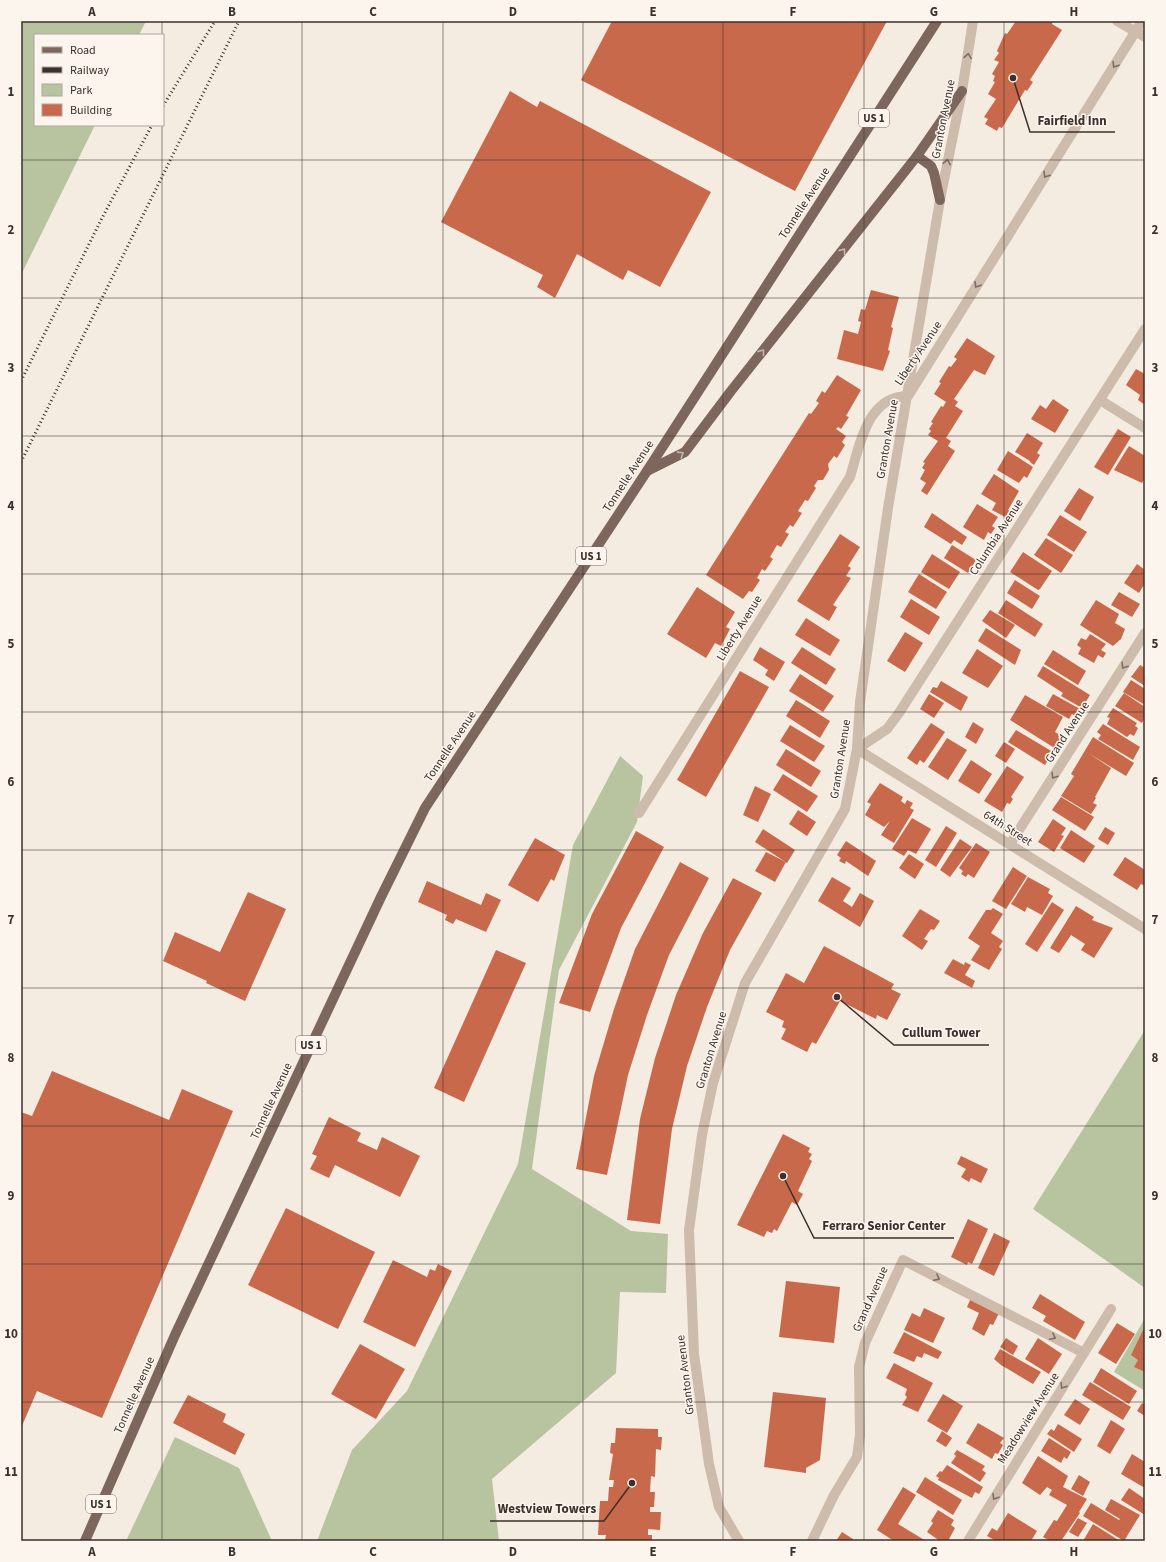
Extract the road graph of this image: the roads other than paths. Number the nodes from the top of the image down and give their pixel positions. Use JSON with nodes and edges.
{"nodes":[{"id":1,"x":937,"y":21,"type":"edge"},
{"id":2,"x":973,"y":21,"type":"edge"},
{"id":3,"x":1117,"y":21,"type":"edge"},
{"id":4,"x":1142,"y":21,"type":"edge"},
{"id":5,"x":1136,"y":32,"type":"junction"},
{"id":6,"x":1145,"y":37,"type":"edge"},
{"id":7,"x":962,"y":90,"type":"junction"},
{"id":8,"x":917,"y":156,"type":"junction"},
{"id":9,"x":940,"y":200,"type":"junction"},
{"id":10,"x":1145,"y":329,"type":"edge"},
{"id":11,"x":908,"y":396,"type":"junction"},
{"id":12,"x":1100,"y":400,"type":"junction"},
{"id":13,"x":1145,"y":428,"type":"edge"},
{"id":14,"x":647,"y":471,"type":"junction"},
{"id":15,"x":1145,"y":633,"type":"edge"},
{"id":16,"x":857,"y":749,"type":"junction"},
{"id":17,"x":639,"y":813,"type":"dead end"},
{"id":18,"x":1010,"y":844,"type":"junction"},
{"id":19,"x":1145,"y":929,"type":"edge"},
{"id":20,"x":1111,"y":1309,"type":"dead end"},
{"id":21,"x":1084,"y":1353,"type":"junction"},
{"id":22,"x":85,"y":1541,"type":"edge"},
{"id":23,"x":739,"y":1541,"type":"edge"},
{"id":24,"x":812,"y":1541,"type":"edge"},
{"id":25,"x":968,"y":1541,"type":"edge"}],
"edges":[{"from":1,"to":14,"type":"main road","name":"Tonnelle Avenue","number":"US 1"},
{"from":7,"to":2,"type":"street","name":"Granton Avenue","one_way":true},
{"from":3,"to":5,"type":"street"},
{"from":4,"to":5,"type":"street","name":"Liberty Avenue"},
{"from":5,"to":6,"type":"street"},
{"from":5,"to":11,"type":"street","name":"Liberty Avenue","one_way":true},
{"from":7,"to":8,"type":"main road"},
{"from":9,"to":7,"type":"street","name":"Granton Avenue","one_way":true},
{"from":8,"to":9,"type":"main road"},
{"from":14,"to":8,"type":"main road","one_way":true},
{"from":9,"to":11,"type":"street","name":"Granton Avenue"},
{"from":10,"to":12,"type":"street","name":"Columbia Avenue"},
{"from":11,"to":16,"type":"street","name":"Granton Avenue"},
{"from":11,"to":17,"type":"street","name":"Liberty Avenue"},
{"from":12,"to":13,"type":"street"},
{"from":12,"to":16,"type":"street","name":"Columbia Avenue"},
{"from":14,"to":22,"type":"main road","name":"Tonnelle Avenue","number":"US 1"},
{"from":15,"to":18,"type":"street","name":"Grand Avenue","one_way":true},
{"from":16,"to":18,"type":"street","name":"64th Street"},
{"from":16,"to":23,"type":"street","name":"Granton Avenue"},
{"from":18,"to":19,"type":"street","name":"64th Street"},
{"from":20,"to":21,"type":"street","name":"Meadowview Avenue"},
{"from":24,"to":21,"type":"street","name":"Grand Avenue","one_way":true},
{"from":21,"to":25,"type":"street","name":"Meadowview Avenue","one_way":true}]}
